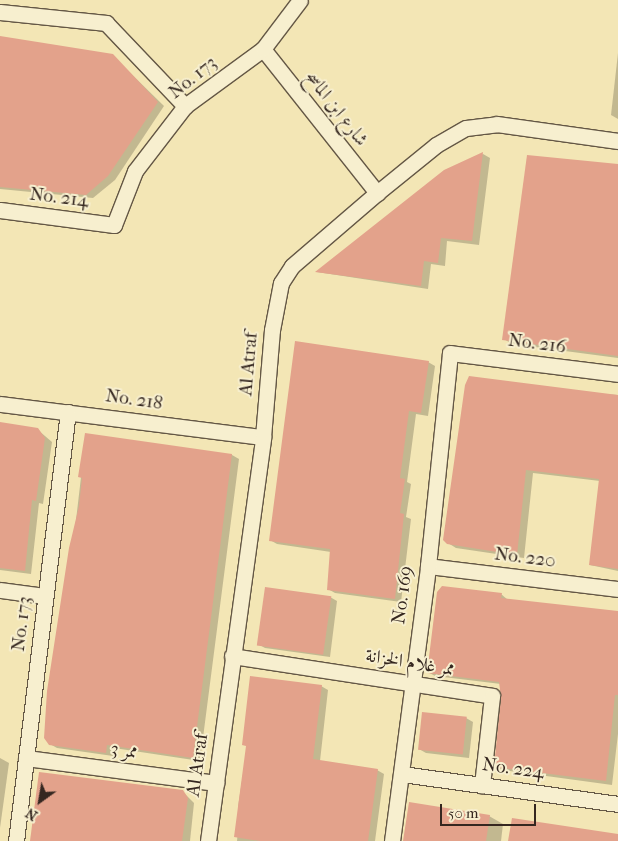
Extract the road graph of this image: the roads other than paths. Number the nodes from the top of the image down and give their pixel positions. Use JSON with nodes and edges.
{"nodes":[{"id":1,"x":300,"y":0,"type":"edge"},
{"id":2,"x":0,"y":12,"type":"edge"},
{"id":3,"x":263,"y":49,"type":"junction"},
{"id":4,"x":185,"y":106,"type":"junction"},
{"id":5,"x":618,"y":141,"type":"edge"},
{"id":6,"x":377,"y":194,"type":"junction"},
{"id":7,"x":0,"y":210,"type":"edge"},
{"id":8,"x":114,"y":225,"type":"joint"},
{"id":9,"x":450,"y":353,"type":"joint"},
{"id":10,"x":618,"y":374,"type":"edge"},
{"id":11,"x":0,"y":404,"type":"edge"},
{"id":12,"x":68,"y":412,"type":"junction"},
{"id":13,"x":263,"y":437,"type":"junction"},
{"id":14,"x":428,"y":566,"type":"junction"},
{"id":15,"x":618,"y":589,"type":"edge"},
{"id":16,"x":0,"y":590,"type":"edge"},
{"id":17,"x":45,"y":596,"type":"junction"},
{"id":18,"x":232,"y":656,"type":"junction"},
{"id":19,"x":410,"y":684,"type":"junction"},
{"id":20,"x":26,"y":758,"type":"junction"},
{"id":21,"x":402,"y":774,"type":"junction"},
{"id":22,"x":216,"y":783,"type":"junction"},
{"id":23,"x":482,"y":785,"type":"junction"},
{"id":24,"x":618,"y":804,"type":"edge"},
{"id":25,"x":16,"y":841,"type":"edge"},
{"id":26,"x":208,"y":841,"type":"edge"},
{"id":27,"x":392,"y":841,"type":"edge"}],
"edges":[{"from":1,"to":3,"type":"street","name":"No. 173"},
{"from":2,"to":4,"type":"street"},
{"from":3,"to":4,"type":"street","name":"No. 173"},
{"from":3,"to":6,"type":"street","name":"شارع ابن الماسح"},
{"from":4,"to":8,"type":"street","name":"No. 173"},
{"from":5,"to":6,"type":"street","name":"Al Atraf"},
{"from":6,"to":13,"type":"street","name":"Al Atraf"},
{"from":7,"to":8,"type":"street","name":"No. 214"},
{"from":9,"to":10,"type":"street","name":"No. 216"},
{"from":9,"to":14,"type":"street","name":"No. 169"},
{"from":11,"to":12,"type":"street","name":"No. 218"},
{"from":12,"to":13,"type":"street","name":"No. 218"},
{"from":12,"to":17,"type":"street","name":"No. 173"},
{"from":13,"to":18,"type":"street","name":"Al Atraf"},
{"from":14,"to":15,"type":"street","name":"No. 220"},
{"from":14,"to":19,"type":"street","name":"No. 169"},
{"from":16,"to":17,"type":"street"},
{"from":17,"to":20,"type":"street","name":"No. 173"},
{"from":18,"to":19,"type":"street","name":"ممر غلام الخزانة"},
{"from":18,"to":22,"type":"street","name":"Al Atraf"},
{"from":19,"to":21,"type":"street","name":"No. 169"},
{"from":19,"to":23,"type":"street","name":"ممر غلام الخزانة"},
{"from":20,"to":22,"type":"street","name":"ممر 3"},
{"from":20,"to":25,"type":"street","name":"No. 173"},
{"from":21,"to":23,"type":"street","name":"No. 224"},
{"from":21,"to":27,"type":"street","name":"No. 169"},
{"from":22,"to":26,"type":"street","name":"Al Atraf"},
{"from":23,"to":24,"type":"street","name":"No. 224"}]}
